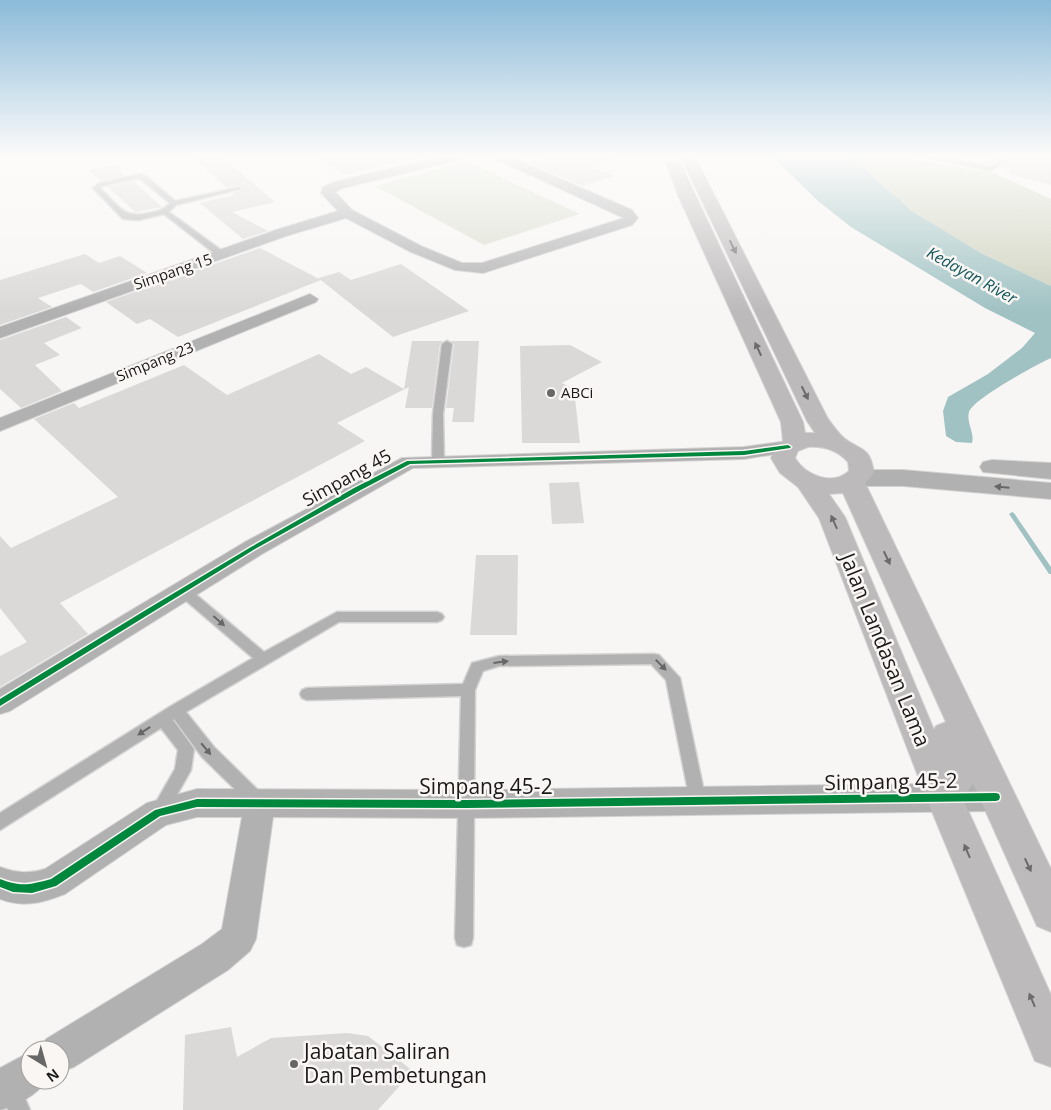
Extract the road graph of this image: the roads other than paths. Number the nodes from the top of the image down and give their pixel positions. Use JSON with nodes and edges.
{"nodes":[{"id":1,"x":118,"y":209,"type":"edge"},
{"id":2,"x":168,"y":209,"type":"edge"},
{"id":3,"x":344,"y":209,"type":"edge"},
{"id":4,"x":618,"y":209,"type":"edge"},
{"id":5,"x":692,"y":209,"type":"edge"},
{"id":6,"x":714,"y":209,"type":"edge"},
{"id":7,"x":165,"y":212,"type":"junction"},
{"id":8,"x":348,"y":213,"type":"junction"},
{"id":9,"x":222,"y":255,"type":"junction"},
{"id":10,"x":310,"y":299,"type":"dead end"},
{"id":11,"x":0,"y":333,"type":"edge"},
{"id":12,"x":447,"y":344,"type":"dead end"},
{"id":13,"x":0,"y":425,"type":"edge"},
{"id":14,"x":835,"y":442,"type":"junction"},
{"id":15,"x":794,"y":459,"type":"junction"},
{"id":16,"x":438,"y":460,"type":"junction"},
{"id":17,"x":1051,"y":471,"type":"edge"},
{"id":18,"x":857,"y":473,"type":"junction"},
{"id":19,"x":1051,"y":491,"type":"edge"},
{"id":20,"x":182,"y":590,"type":"junction"},
{"id":21,"x":908,"y":602,"type":"junction"},
{"id":22,"x":437,"y":617,"type":"dead end"},
{"id":23,"x":264,"y":659,"type":"junction"},
{"id":24,"x":468,"y":690,"type":"junction"},
{"id":25,"x":307,"y":694,"type":"dead end"},
{"id":26,"x":0,"y":703,"type":"edge"},
{"id":27,"x":169,"y":715,"type":"junction"},
{"id":28,"x":996,"y":797,"type":"junction"},
{"id":29,"x":944,"y":798,"type":"junction"},
{"id":30,"x":698,"y":801,"type":"junction"},
{"id":31,"x":260,"y":804,"type":"junction"},
{"id":32,"x":466,"y":804,"type":"junction"},
{"id":33,"x":158,"y":813,"type":"junction"},
{"id":34,"x":0,"y":822,"type":"edge"},
{"id":35,"x":0,"y":883,"type":"edge"},
{"id":36,"x":1051,"y":912,"type":"edge"},
{"id":37,"x":464,"y":938,"type":"dead end"},
{"id":38,"x":1051,"y":1044,"type":"edge"},
{"id":39,"x":70,"y":1047,"type":"edge"}],
"edges":[{"from":1,"to":7,"type":"lane"},
{"from":2,"to":7,"type":"lane"},
{"from":3,"to":8,"type":"street"},
{"from":4,"to":8,"type":"street"},
{"from":15,"to":5,"type":"main road","name":"Jalan Landasan Lama","one_way":true},
{"from":6,"to":14,"type":"main road","one_way":true},
{"from":7,"to":9,"type":"lane"},
{"from":8,"to":9,"type":"street","name":"Simpang 15"},
{"from":9,"to":11,"type":"street","name":"Simpang 15"},
{"from":10,"to":13,"type":"street","name":"Simpang 23"},
{"from":12,"to":16,"type":"lane"},
{"from":14,"to":15,"type":"main road"},
{"from":14,"to":18,"type":"main road"},
{"from":15,"to":16,"type":"street","name":"Simpang 45"},
{"from":15,"to":18,"type":"main road"},
{"from":29,"to":15,"type":"main road","name":"Jalan Landasan Lama","one_way":true},
{"from":16,"to":20,"type":"street","name":"Simpang 45"},
{"from":17,"to":18,"type":"street"},
{"from":19,"to":18,"type":"street","one_way":true},
{"from":18,"to":21,"type":"main road","name":"Jalan Landasan Lama","one_way":true},
{"from":20,"to":23,"type":"lane","one_way":true},
{"from":20,"to":26,"type":"street","name":"Simpang 45"},
{"from":21,"to":28,"type":"main road","name":"Jalan Landasan Lama"},
{"from":21,"to":29,"type":"main road"},
{"from":22,"to":23,"type":"lane"},
{"from":23,"to":27,"type":"lane"},
{"from":24,"to":25,"type":"lane"},
{"from":24,"to":30,"type":"lane","one_way":true},
{"from":24,"to":32,"type":"lane"},
{"from":27,"to":31,"type":"lane","one_way":true},
{"from":27,"to":33,"type":"lane"},
{"from":27,"to":34,"type":"lane","one_way":true},
{"from":28,"to":29,"type":"street","name":"Simpang 45-2"},
{"from":28,"to":36,"type":"main road","name":"Jalan Landasan Lama","one_way":true},
{"from":29,"to":30,"type":"street","name":"Simpang 45-2"},
{"from":38,"to":29,"type":"main road","name":"Jalan Landasan Lama","one_way":true},
{"from":30,"to":32,"type":"street","name":"Simpang 45-2"},
{"from":31,"to":32,"type":"street","name":"Simpang 45-2"},
{"from":31,"to":33,"type":"street","name":"Simpang 45-2"},
{"from":31,"to":39,"type":"street"},
{"from":32,"to":37,"type":"lane"},
{"from":33,"to":35,"type":"street","name":"Simpang 45-2"}]}
